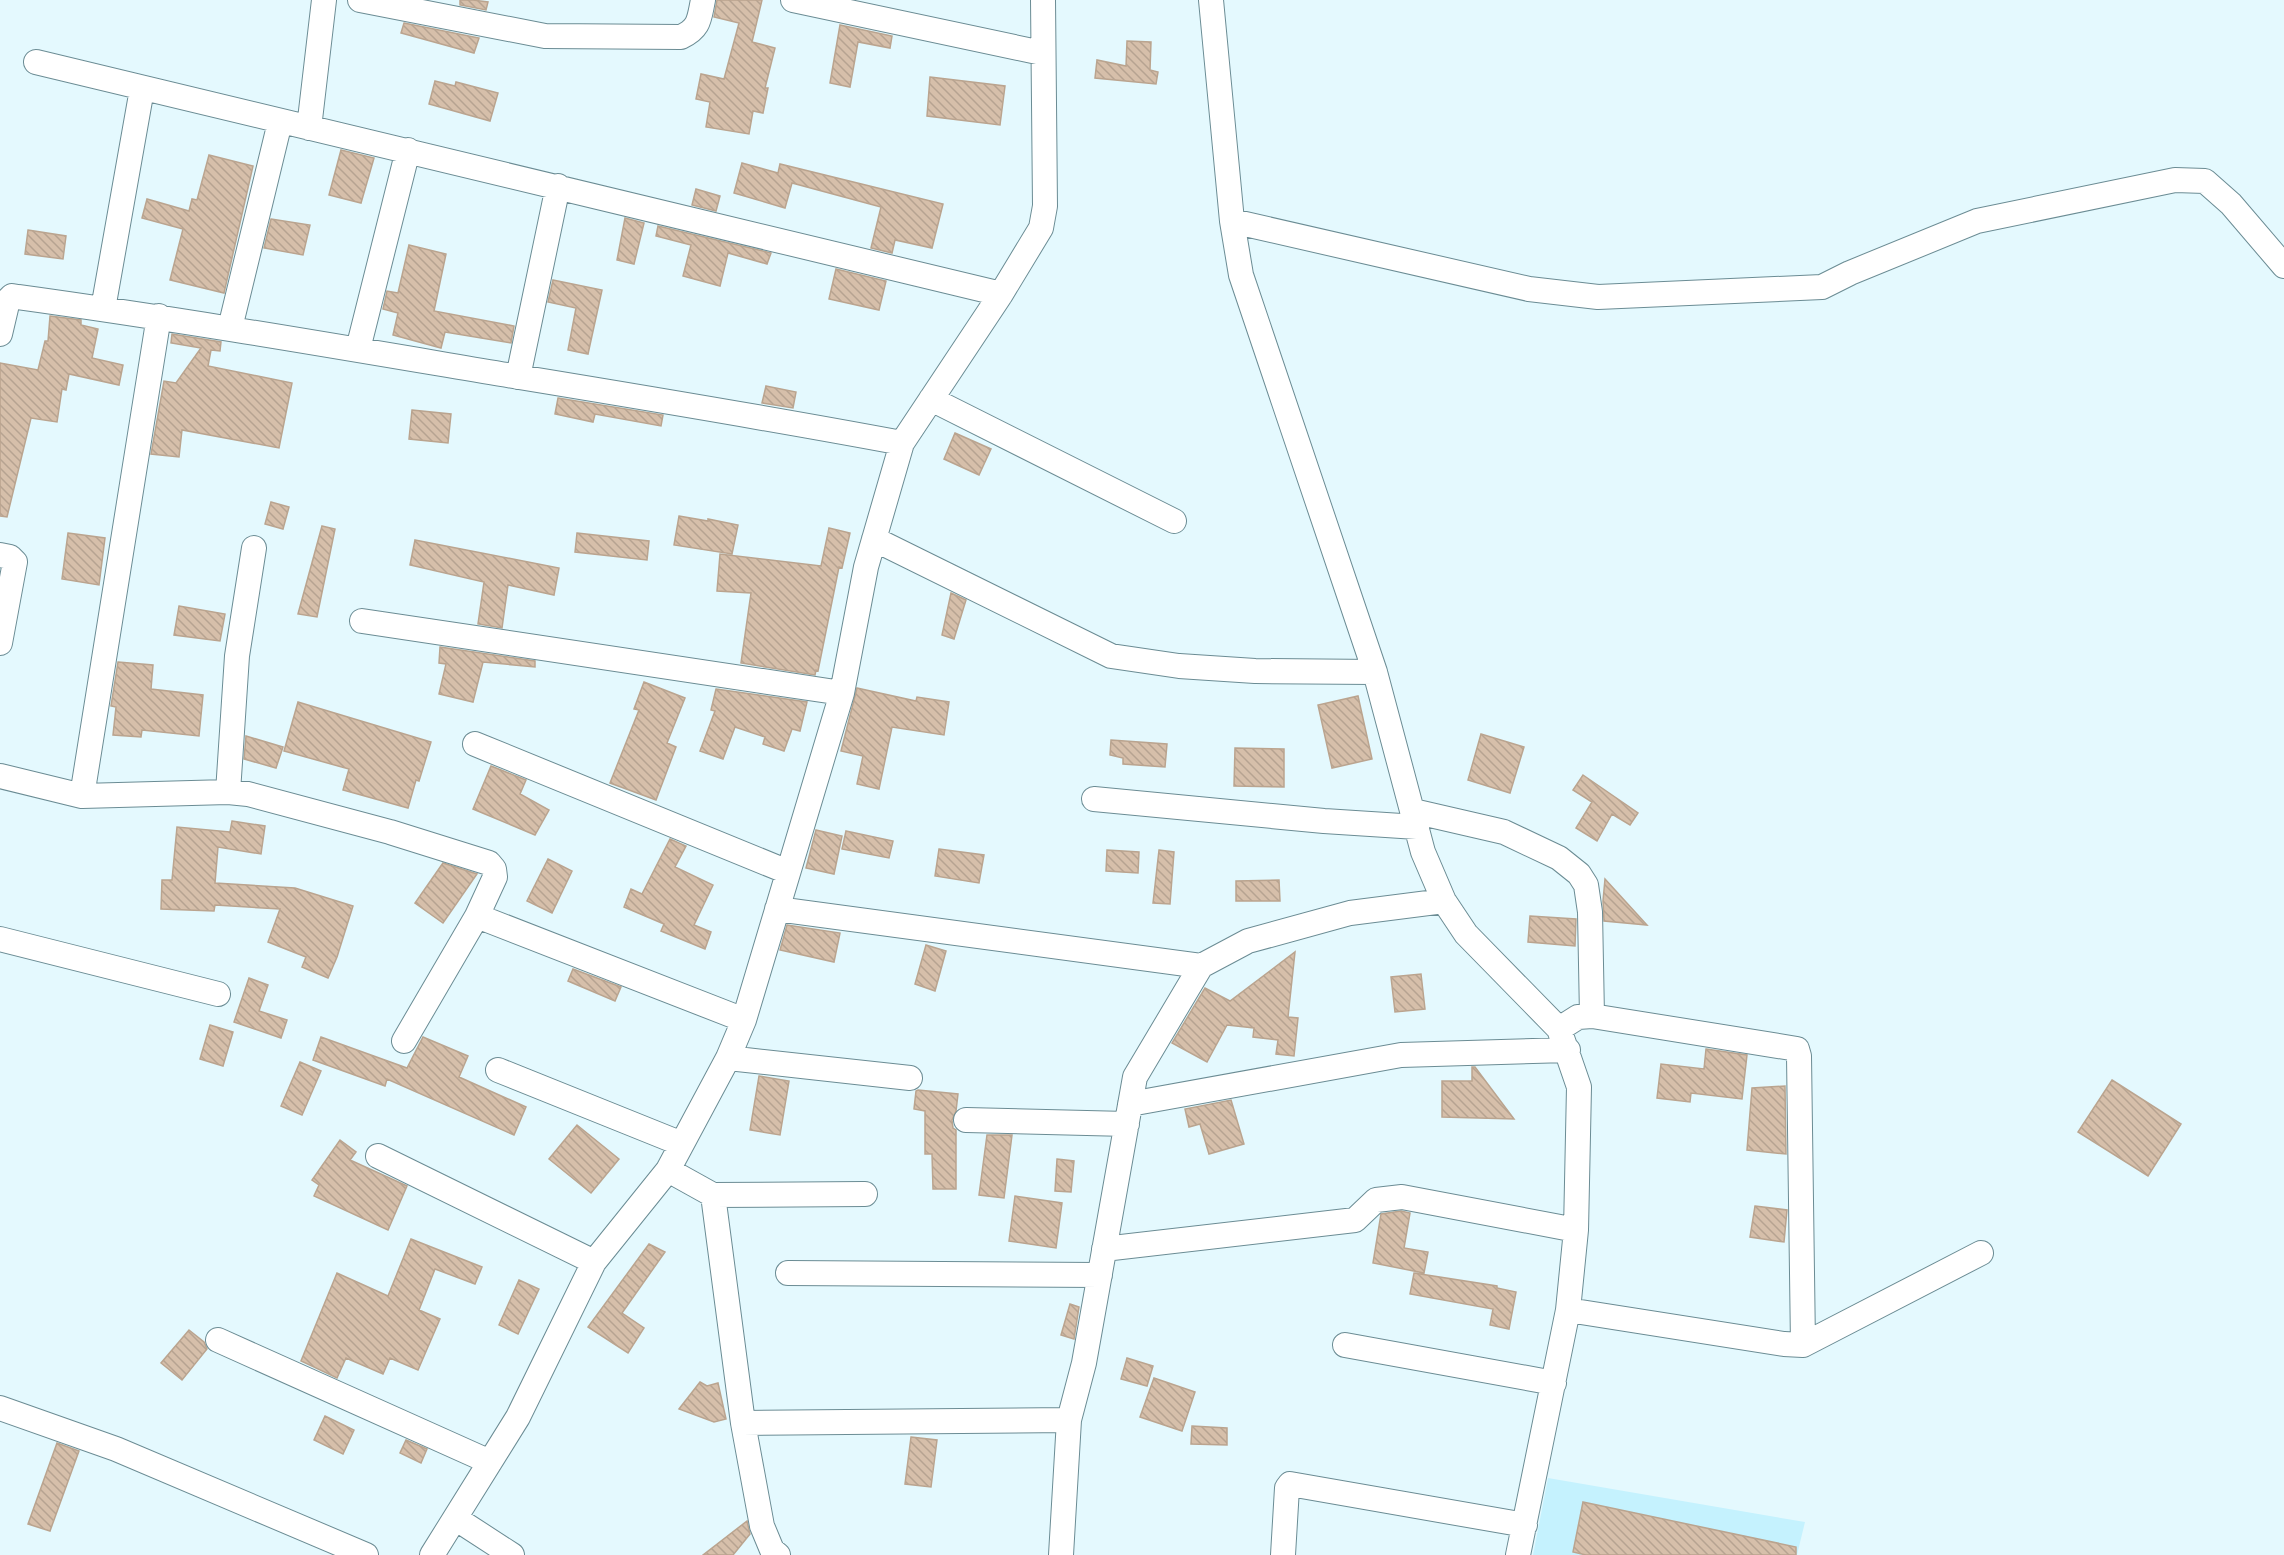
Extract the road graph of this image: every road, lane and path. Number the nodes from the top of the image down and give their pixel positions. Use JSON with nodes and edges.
{"nodes":[{"id":1,"x":324,"y":0,"type":"edge"},
{"id":2,"x":360,"y":0,"type":"edge"},
{"id":3,"x":703,"y":0,"type":"edge"},
{"id":4,"x":793,"y":0,"type":"edge"},
{"id":5,"x":1043,"y":0,"type":"edge"},
{"id":6,"x":1211,"y":0,"type":"edge"},
{"id":7,"x":1042,"y":53,"type":"junction"},
{"id":8,"x":36,"y":62,"type":"dead end"},
{"id":9,"x":142,"y":88,"type":"junction"},
{"id":10,"x":280,"y":122,"type":"junction"},
{"id":11,"x":309,"y":128,"type":"junction"},
{"id":12,"x":408,"y":150,"type":"junction"},
{"id":13,"x":558,"y":186,"type":"junction"},
{"id":14,"x":1232,"y":221,"type":"junction"},
{"id":15,"x":2284,"y":266,"type":"edge"},
{"id":16,"x":1001,"y":294,"type":"junction"},
{"id":17,"x":103,"y":309,"type":"junction"},
{"id":18,"x":159,"y":316,"type":"junction"},
{"id":19,"x":230,"y":328,"type":"junction"},
{"id":20,"x":0,"y":334,"type":"edge"},
{"id":21,"x":358,"y":349,"type":"junction"},
{"id":22,"x":518,"y":376,"type":"junction"},
{"id":23,"x":931,"y":399,"type":"junction"},
{"id":24,"x":902,"y":443,"type":"junction"},
{"id":25,"x":1174,"y":520,"type":"dead end"},
{"id":26,"x":874,"y":539,"type":"junction"},
{"id":27,"x":254,"y":548,"type":"dead end"},
{"id":28,"x":0,"y":555,"type":"edge"},
{"id":29,"x":362,"y":621,"type":"dead end"},
{"id":30,"x":0,"y":643,"type":"edge"},
{"id":31,"x":1375,"y":672,"type":"junction"},
{"id":32,"x":842,"y":693,"type":"junction"},
{"id":33,"x":475,"y":744,"type":"dead end"},
{"id":34,"x":0,"y":776,"type":"edge"},
{"id":35,"x":228,"y":792,"type":"junction"},
{"id":36,"x":82,"y":796,"type":"junction"},
{"id":37,"x":1094,"y":800,"type":"dead end"},
{"id":38,"x":1415,"y":819,"type":"junction"},
{"id":39,"x":788,"y":872,"type":"junction"},
{"id":40,"x":1444,"y":902,"type":"junction"},
{"id":41,"x":777,"y":909,"type":"junction"},
{"id":42,"x":477,"y":916,"type":"junction"},
{"id":43,"x":0,"y":939,"type":"edge"},
{"id":44,"x":1201,"y":966,"type":"junction"},
{"id":45,"x":218,"y":994,"type":"dead end"},
{"id":46,"x":1592,"y":1016,"type":"junction"},
{"id":47,"x":744,"y":1020,"type":"junction"},
{"id":48,"x":1564,"y":1040,"type":"junction"},
{"id":49,"x":405,"y":1041,"type":"dead end"},
{"id":50,"x":728,"y":1058,"type":"junction"},
{"id":51,"x":498,"y":1070,"type":"dead end"},
{"id":52,"x":910,"y":1078,"type":"dead end"},
{"id":53,"x":1128,"y":1114,"type":"junction"},
{"id":54,"x":966,"y":1120,"type":"dead end"},
{"id":55,"x":682,"y":1144,"type":"junction"},
{"id":56,"x":378,"y":1156,"type":"dead end"},
{"id":57,"x":668,"y":1170,"type":"junction"},
{"id":58,"x":866,"y":1194,"type":"dead end"},
{"id":59,"x":713,"y":1195,"type":"junction"},
{"id":60,"x":1576,"y":1230,"type":"junction"},
{"id":61,"x":1104,"y":1249,"type":"junction"},
{"id":62,"x":1981,"y":1253,"type":"dead end"},
{"id":63,"x":594,"y":1262,"type":"junction"},
{"id":64,"x":788,"y":1274,"type":"dead end"},
{"id":65,"x":1100,"y":1275,"type":"junction"},
{"id":66,"x":1568,"y":1310,"type":"junction"},
{"id":67,"x":218,"y":1341,"type":"dead end"},
{"id":68,"x":1803,"y":1345,"type":"junction"},
{"id":69,"x":1345,"y":1346,"type":"dead end"},
{"id":70,"x":1554,"y":1383,"type":"junction"},
{"id":71,"x":0,"y":1408,"type":"edge"},
{"id":72,"x":1069,"y":1420,"type":"junction"},
{"id":73,"x":743,"y":1423,"type":"junction"},
{"id":74,"x":490,"y":1462,"type":"junction"},
{"id":75,"x":455,"y":1518,"type":"junction"},
{"id":76,"x":1525,"y":1525,"type":"junction"},
{"id":77,"x":366,"y":1555,"type":"edge"},
{"id":78,"x":432,"y":1555,"type":"edge"},
{"id":79,"x":512,"y":1555,"type":"edge"},
{"id":80,"x":778,"y":1555,"type":"edge"},
{"id":81,"x":1061,"y":1555,"type":"edge"},
{"id":82,"x":1283,"y":1555,"type":"edge"},
{"id":83,"x":1518,"y":1555,"type":"edge"}],
"edges":[{"from":1,"to":11,"type":"street"},
{"from":2,"to":3,"type":"street"},
{"from":4,"to":7,"type":"street"},
{"from":5,"to":7,"type":"street"},
{"from":6,"to":14,"type":"street"},
{"from":7,"to":16,"type":"street"},
{"from":8,"to":9,"type":"street"},
{"from":9,"to":10,"type":"street"},
{"from":9,"to":17,"type":"street"},
{"from":10,"to":11,"type":"street"},
{"from":10,"to":19,"type":"street"},
{"from":11,"to":12,"type":"street"},
{"from":12,"to":13,"type":"street"},
{"from":12,"to":21,"type":"street"},
{"from":13,"to":16,"type":"street"},
{"from":13,"to":22,"type":"street"},
{"from":14,"to":15,"type":"street"},
{"from":14,"to":31,"type":"street"},
{"from":16,"to":23,"type":"street"},
{"from":17,"to":18,"type":"street"},
{"from":17,"to":20,"type":"street"},
{"from":18,"to":19,"type":"street"},
{"from":18,"to":36,"type":"street"},
{"from":19,"to":21,"type":"street"},
{"from":21,"to":22,"type":"street"},
{"from":22,"to":24,"type":"street"},
{"from":23,"to":24,"type":"street"},
{"from":23,"to":25,"type":"street"},
{"from":24,"to":26,"type":"street"},
{"from":26,"to":31,"type":"street"},
{"from":26,"to":32,"type":"street"},
{"from":27,"to":35,"type":"street"},
{"from":28,"to":30,"type":"street"},
{"from":29,"to":32,"type":"street"},
{"from":31,"to":38,"type":"street"},
{"from":32,"to":39,"type":"street"},
{"from":33,"to":39,"type":"street"},
{"from":34,"to":36,"type":"street"},
{"from":35,"to":36,"type":"street"},
{"from":35,"to":42,"type":"street"},
{"from":37,"to":38,"type":"street"},
{"from":38,"to":40,"type":"street"},
{"from":38,"to":46,"type":"street"},
{"from":39,"to":41,"type":"street"},
{"from":40,"to":44,"type":"street"},
{"from":40,"to":48,"type":"street"},
{"from":41,"to":44,"type":"street"},
{"from":41,"to":47,"type":"street"},
{"from":42,"to":47,"type":"street"},
{"from":42,"to":49,"type":"street"},
{"from":43,"to":45,"type":"street"},
{"from":44,"to":53,"type":"street"},
{"from":46,"to":48,"type":"street"},
{"from":46,"to":68,"type":"street"},
{"from":47,"to":50,"type":"street"},
{"from":48,"to":53,"type":"street"},
{"from":48,"to":60,"type":"street"},
{"from":50,"to":52,"type":"street"},
{"from":50,"to":55,"type":"street"},
{"from":51,"to":55,"type":"street"},
{"from":53,"to":54,"type":"street"},
{"from":53,"to":61,"type":"street"},
{"from":55,"to":57,"type":"street"},
{"from":56,"to":63,"type":"street"},
{"from":57,"to":59,"type":"street"},
{"from":57,"to":63,"type":"street"},
{"from":58,"to":59,"type":"street"},
{"from":59,"to":73,"type":"street"},
{"from":60,"to":61,"type":"street"},
{"from":60,"to":66,"type":"street"},
{"from":61,"to":65,"type":"street"},
{"from":62,"to":68,"type":"street"},
{"from":63,"to":74,"type":"street"},
{"from":64,"to":65,"type":"street"},
{"from":65,"to":72,"type":"street"},
{"from":66,"to":68,"type":"street"},
{"from":66,"to":70,"type":"street"},
{"from":67,"to":74,"type":"street"},
{"from":69,"to":70,"type":"street"},
{"from":70,"to":76,"type":"street"},
{"from":71,"to":77,"type":"street"},
{"from":72,"to":73,"type":"street"},
{"from":72,"to":81,"type":"street"},
{"from":73,"to":80,"type":"street"},
{"from":74,"to":75,"type":"street"},
{"from":75,"to":78,"type":"street"},
{"from":75,"to":79,"type":"street"},
{"from":76,"to":82,"type":"street"},
{"from":76,"to":83,"type":"street"}]}
